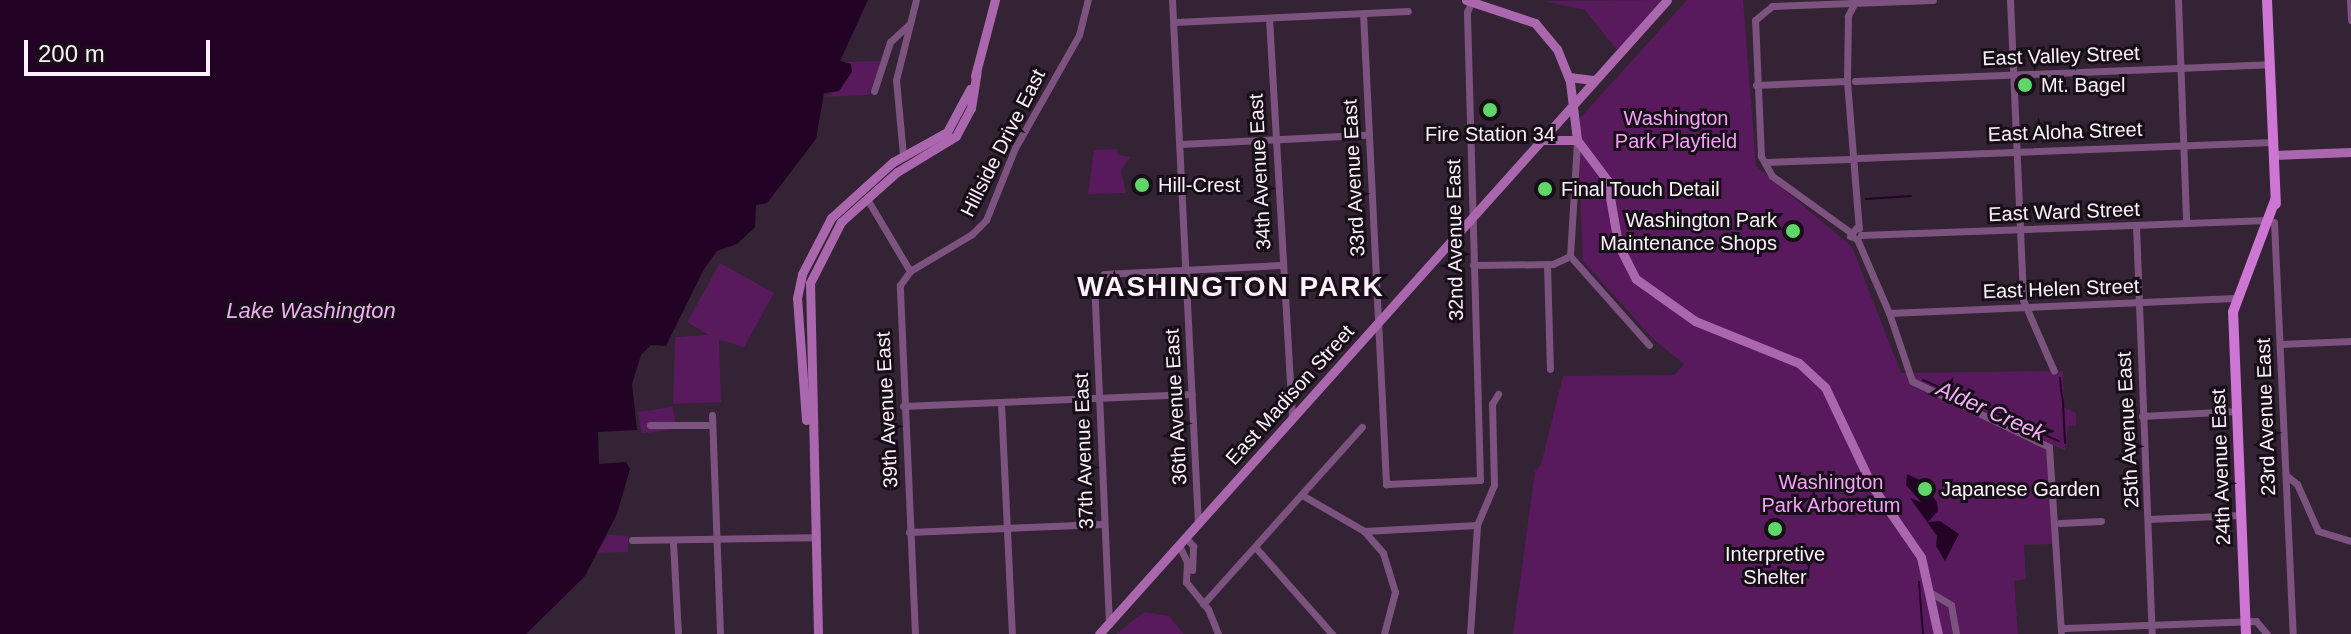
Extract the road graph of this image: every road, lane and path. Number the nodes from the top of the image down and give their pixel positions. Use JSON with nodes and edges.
{"nodes":[{"id":1,"x":916,"y":0,"type":"edge"},
{"id":2,"x":995,"y":0,"type":"edge"},
{"id":3,"x":1088,"y":0,"type":"edge"},
{"id":4,"x":1172,"y":0,"type":"edge"},
{"id":5,"x":1667,"y":0,"type":"edge"},
{"id":6,"x":1933,"y":0,"type":"edge"},
{"id":7,"x":2010,"y":0,"type":"edge"},
{"id":8,"x":2178,"y":0,"type":"edge"},
{"id":9,"x":2267,"y":0,"type":"edge"},
{"id":10,"x":2350,"y":0,"type":"edge"},
{"id":11,"x":1469,"y":1,"type":"edge"},
{"id":12,"x":1856,"y":2,"type":"edge"},
{"id":13,"x":1782,"y":3,"type":"edge"},
{"id":14,"x":1408,"y":11,"type":"dead end"},
{"id":15,"x":1363,"y":13,"type":"junction"},
{"id":16,"x":1269,"y":18,"type":"junction"},
{"id":17,"x":2351,"y":20,"type":"edge"},
{"id":18,"x":910,"y":22,"type":"junction"},
{"id":19,"x":1175,"y":22,"type":"junction"},
{"id":20,"x":2270,"y":64,"type":"junction"},
{"id":21,"x":2180,"y":67,"type":"junction"},
{"id":22,"x":977,"y":72,"type":"junction"},
{"id":23,"x":2013,"y":74,"type":"junction"},
{"id":24,"x":1569,"y":77,"type":"junction"},
{"id":25,"x":1595,"y":80,"type":"junction"},
{"id":26,"x":1851,"y":81,"type":"junction"},
{"id":27,"x":1756,"y":85,"type":"junction"},
{"id":28,"x":874,"y":91,"type":"dead end"},
{"id":29,"x":1573,"y":107,"type":"junction"},
{"id":30,"x":1367,"y":135,"type":"junction"},
{"id":31,"x":1275,"y":139,"type":"junction"},
{"id":32,"x":1544,"y":140,"type":"junction"},
{"id":33,"x":1577,"y":140,"type":"junction"},
{"id":34,"x":2273,"y":142,"type":"junction"},
{"id":35,"x":1180,"y":144,"type":"junction"},
{"id":36,"x":2183,"y":145,"type":"junction"},
{"id":37,"x":2015,"y":152,"type":"junction"},
{"id":38,"x":2351,"y":152,"type":"edge"},
{"id":39,"x":903,"y":155,"type":"junction"},
{"id":40,"x":2273,"y":155,"type":"junction"},
{"id":41,"x":1854,"y":158,"type":"junction"},
{"id":42,"x":1767,"y":162,"type":"junction"},
{"id":43,"x":867,"y":199,"type":"junction"},
{"id":44,"x":1472,"y":220,"type":"junction"},
{"id":45,"x":2271,"y":221,"type":"junction"},
{"id":46,"x":2186,"y":223,"type":"junction"},
{"id":47,"x":2136,"y":225,"type":"junction"},
{"id":48,"x":2020,"y":229,"type":"junction"},
{"id":49,"x":1856,"y":234,"type":"junction"},
{"id":50,"x":1570,"y":256,"type":"junction"},
{"id":51,"x":1547,"y":264,"type":"junction"},
{"id":52,"x":1281,"y":265,"type":"junction"},
{"id":53,"x":1473,"y":265,"type":"junction"},
{"id":54,"x":1186,"y":270,"type":"junction"},
{"id":55,"x":910,"y":271,"type":"junction"},
{"id":56,"x":2235,"y":298,"type":"junction"},
{"id":57,"x":2139,"y":302,"type":"junction"},
{"id":58,"x":2026,"y":306,"type":"junction"},
{"id":59,"x":1888,"y":314,"type":"junction"},
{"id":60,"x":1378,"y":324,"type":"junction"},
{"id":61,"x":2351,"y":341,"type":"edge"},
{"id":62,"x":2282,"y":344,"type":"junction"},
{"id":63,"x":1649,"y":345,"type":"dead end"},
{"id":64,"x":1550,"y":369,"type":"dead end"},
{"id":65,"x":2054,"y":371,"type":"dead end"},
{"id":66,"x":806,"y":392,"type":"junction"},
{"id":67,"x":1192,"y":394,"type":"junction"},
{"id":68,"x":1498,"y":394,"type":"dead end"},
{"id":69,"x":1098,"y":399,"type":"junction"},
{"id":70,"x":1001,"y":403,"type":"junction"},
{"id":71,"x":903,"y":406,"type":"junction"},
{"id":72,"x":2237,"y":411,"type":"junction"},
{"id":73,"x":712,"y":415,"type":"dead end"},
{"id":74,"x":2142,"y":416,"type":"junction"},
{"id":75,"x":1292,"y":420,"type":"junction"},
{"id":76,"x":650,"y":425,"type":"dead end"},
{"id":77,"x":712,"y":425,"type":"junction"},
{"id":78,"x":1362,"y":427,"type":"dead end"},
{"id":79,"x":2287,"y":476,"type":"junction"},
{"id":80,"x":1386,"y":484,"type":"joint"},
{"id":81,"x":1302,"y":495,"type":"junction"},
{"id":82,"x":2241,"y":515,"type":"junction"},
{"id":83,"x":2148,"y":519,"type":"junction"},
{"id":84,"x":2101,"y":521,"type":"dead end"},
{"id":85,"x":1102,"y":524,"type":"junction"},
{"id":86,"x":1198,"y":524,"type":"junction"},
{"id":87,"x":2058,"y":524,"type":"junction"},
{"id":88,"x":1477,"y":525,"type":"junction"},
{"id":89,"x":1007,"y":528,"type":"junction"},
{"id":90,"x":1364,"y":531,"type":"junction"},
{"id":91,"x":909,"y":532,"type":"junction"},
{"id":92,"x":813,"y":537,"type":"junction"},
{"id":93,"x":632,"y":540,"type":"dead end"},
{"id":94,"x":716,"y":541,"type":"junction"},
{"id":95,"x":2351,"y":541,"type":"edge"},
{"id":96,"x":673,"y":542,"type":"junction"},
{"id":97,"x":1182,"y":542,"type":"junction"},
{"id":98,"x":1256,"y":548,"type":"junction"},
{"id":99,"x":1933,"y":594,"type":"junction"},
{"id":100,"x":1203,"y":604,"type":"junction"},
{"id":101,"x":2245,"y":621,"type":"junction"},
{"id":102,"x":1109,"y":624,"type":"junction"},
{"id":103,"x":2152,"y":625,"type":"junction"},
{"id":104,"x":2062,"y":629,"type":"edge"},
{"id":105,"x":678,"y":634,"type":"edge"},
{"id":106,"x":720,"y":634,"type":"edge"},
{"id":107,"x":818,"y":634,"type":"edge"},
{"id":108,"x":915,"y":634,"type":"edge"},
{"id":109,"x":1012,"y":634,"type":"edge"},
{"id":110,"x":1099,"y":634,"type":"edge"},
{"id":111,"x":1218,"y":634,"type":"edge"},
{"id":112,"x":1332,"y":634,"type":"edge"},
{"id":113,"x":1384,"y":634,"type":"edge"},
{"id":114,"x":1470,"y":634,"type":"edge"},
{"id":115,"x":1938,"y":634,"type":"edge"},
{"id":116,"x":1956,"y":634,"type":"edge"},
{"id":117,"x":2152,"y":634,"type":"edge"},
{"id":118,"x":2246,"y":634,"type":"edge"},
{"id":119,"x":2267,"y":634,"type":"edge"},
{"id":120,"x":2293,"y":634,"type":"edge"}],
"edges":[{"from":1,"to":18,"type":"street"},
{"from":2,"to":22,"type":"main road"},
{"from":3,"to":55,"type":"street","name":"Hillside Drive East"},
{"from":4,"to":19,"type":"street","name":"36th Avenue East"},
{"from":5,"to":25,"type":"main road","name":"East Madison Street"},
{"from":6,"to":12,"type":"street"},
{"from":7,"to":23,"type":"street"},
{"from":8,"to":21,"type":"street"},
{"from":9,"to":20,"type":"main road","name":"23rd Avenue East"},
{"from":10,"to":17,"type":"street"},
{"from":11,"to":24,"type":"main road"},
{"from":11,"to":44,"type":"street","name":"32nd Avenue East"},
{"from":12,"to":13,"type":"street"},
{"from":12,"to":26,"type":"street"},
{"from":13,"to":27,"type":"street"},
{"from":14,"to":15,"type":"street"},
{"from":15,"to":16,"type":"street"},
{"from":15,"to":30,"type":"street","name":"33rd Avenue East"},
{"from":16,"to":19,"type":"street"},
{"from":16,"to":31,"type":"street","name":"34th Avenue East"},
{"from":18,"to":28,"type":"street"},
{"from":18,"to":39,"type":"street"},
{"from":19,"to":35,"type":"street","name":"36th Avenue East"},
{"from":20,"to":21,"type":"street","name":"East Valley Street"},
{"from":20,"to":34,"type":"main road","name":"23rd Avenue East"},
{"from":21,"to":23,"type":"street","name":"East Valley Street"},
{"from":21,"to":36,"type":"street"},
{"from":22,"to":39,"type":"main road"},
{"from":22,"to":43,"type":"main road"},
{"from":23,"to":26,"type":"street","name":"East Valley Street"},
{"from":23,"to":37,"type":"street"},
{"from":24,"to":25,"type":"main road"},
{"from":24,"to":29,"type":"main road"},
{"from":25,"to":29,"type":"main road","name":"East Madison Street"},
{"from":26,"to":27,"type":"street","name":"East Valley Street"},
{"from":26,"to":41,"type":"street"},
{"from":27,"to":42,"type":"street"},
{"from":29,"to":32,"type":"main road","name":"East Madison Street"},
{"from":29,"to":33,"type":"main road"},
{"from":30,"to":31,"type":"street"},
{"from":30,"to":60,"type":"street","name":"33rd Avenue East"},
{"from":31,"to":35,"type":"street"},
{"from":31,"to":52,"type":"street","name":"34th Avenue East"},
{"from":32,"to":33,"type":"main road"},
{"from":32,"to":44,"type":"main road","name":"East Madison Street"},
{"from":33,"to":50,"type":"street"},
{"from":33,"to":99,"type":"main road"},
{"from":34,"to":36,"type":"street","name":"East Aloha Street"},
{"from":34,"to":40,"type":"main road","name":"23rd Avenue East"},
{"from":35,"to":54,"type":"street","name":"36th Avenue East"},
{"from":36,"to":37,"type":"street","name":"East Aloha Street"},
{"from":36,"to":46,"type":"street"},
{"from":37,"to":41,"type":"street","name":"East Aloha Street"},
{"from":37,"to":48,"type":"street"},
{"from":38,"to":40,"type":"main road"},
{"from":39,"to":66,"type":"main road"},
{"from":40,"to":45,"type":"main road","name":"23rd Avenue East"},
{"from":41,"to":42,"type":"street","name":"East Aloha Street"},
{"from":41,"to":49,"type":"street"},
{"from":42,"to":49,"type":"street"},
{"from":43,"to":55,"type":"street"},
{"from":43,"to":66,"type":"main road"},
{"from":44,"to":53,"type":"street","name":"32nd Avenue East"},
{"from":44,"to":60,"type":"main road","name":"East Madison Street"},
{"from":45,"to":46,"type":"street","name":"East Ward Street"},
{"from":45,"to":56,"type":"main road"},
{"from":45,"to":62,"type":"street","name":"23rd Avenue East"},
{"from":46,"to":47,"type":"street","name":"East Ward Street"},
{"from":47,"to":48,"type":"street","name":"East Ward Street"},
{"from":47,"to":57,"type":"street","name":"25th Avenue East"},
{"from":48,"to":49,"type":"street","name":"East Ward Street"},
{"from":48,"to":58,"type":"street"},
{"from":49,"to":59,"type":"street"},
{"from":50,"to":51,"type":"street"},
{"from":50,"to":63,"type":"street"},
{"from":51,"to":53,"type":"street"},
{"from":51,"to":64,"type":"street"},
{"from":52,"to":54,"type":"street"},
{"from":52,"to":75,"type":"street","name":"34th Avenue East"},
{"from":53,"to":80,"type":"street","name":"32nd Avenue East"},
{"from":54,"to":67,"type":"street","name":"36th Avenue East"},
{"from":54,"to":69,"type":"street","name":"37th Avenue East"},
{"from":55,"to":71,"type":"street","name":"39th Avenue East"},
{"from":56,"to":57,"type":"street","name":"East Helen Street"},
{"from":56,"to":72,"type":"main road","name":"24th Avenue East"},
{"from":57,"to":58,"type":"street","name":"East Helen Street"},
{"from":57,"to":74,"type":"street","name":"25th Avenue East"},
{"from":58,"to":59,"type":"street","name":"East Helen Street"},
{"from":58,"to":65,"type":"street"},
{"from":59,"to":87,"type":"street"},
{"from":60,"to":75,"type":"main road","name":"East Madison Street"},
{"from":60,"to":80,"type":"street","name":"33rd Avenue East"},
{"from":61,"to":62,"type":"street"},
{"from":62,"to":79,"type":"street","name":"23rd Avenue East"},
{"from":66,"to":92,"type":"main road"},
{"from":67,"to":69,"type":"street"},
{"from":67,"to":86,"type":"street","name":"36th Avenue East"},
{"from":68,"to":88,"type":"street"},
{"from":69,"to":70,"type":"street"},
{"from":69,"to":85,"type":"street","name":"37th Avenue East"},
{"from":70,"to":71,"type":"street"},
{"from":70,"to":89,"type":"street"},
{"from":71,"to":91,"type":"street","name":"39th Avenue East"},
{"from":72,"to":74,"type":"street"},
{"from":72,"to":82,"type":"main road","name":"24th Avenue East"},
{"from":73,"to":77,"type":"street"},
{"from":74,"to":83,"type":"street","name":"25th Avenue East"},
{"from":75,"to":86,"type":"main road","name":"East Madison Street"},
{"from":76,"to":77,"type":"street"},
{"from":77,"to":94,"type":"street"},
{"from":78,"to":81,"type":"street"},
{"from":79,"to":95,"type":"street"},
{"from":79,"to":120,"type":"street","name":"23rd Avenue East"},
{"from":81,"to":90,"type":"street"},
{"from":81,"to":98,"type":"street"},
{"from":82,"to":83,"type":"street"},
{"from":82,"to":101,"type":"main road","name":"24th Avenue East"},
{"from":83,"to":103,"type":"street","name":"25th Avenue East"},
{"from":84,"to":87,"type":"street"},
{"from":85,"to":89,"type":"street"},
{"from":85,"to":102,"type":"street","name":"37th Avenue East"},
{"from":86,"to":97,"type":"main road","name":"East Madison Street"},
{"from":87,"to":104,"type":"street"},
{"from":88,"to":90,"type":"street"},
{"from":88,"to":114,"type":"street"},
{"from":89,"to":91,"type":"street"},
{"from":89,"to":109,"type":"street"},
{"from":90,"to":113,"type":"street"},
{"from":91,"to":108,"type":"street","name":"39th Avenue East"},
{"from":92,"to":94,"type":"street"},
{"from":92,"to":107,"type":"main road"},
{"from":93,"to":96,"type":"street"},
{"from":94,"to":96,"type":"street"},
{"from":94,"to":106,"type":"street"},
{"from":96,"to":105,"type":"street"},
{"from":97,"to":100,"type":"street"},
{"from":97,"to":102,"type":"main road","name":"East Madison Street"},
{"from":98,"to":100,"type":"street"},
{"from":98,"to":112,"type":"street"},
{"from":99,"to":115,"type":"main road"},
{"from":99,"to":116,"type":"street"},
{"from":100,"to":111,"type":"street"},
{"from":101,"to":103,"type":"street"},
{"from":101,"to":118,"type":"main road","name":"24th Avenue East"},
{"from":101,"to":119,"type":"street"},
{"from":102,"to":110,"type":"main road","name":"East Madison Street"},
{"from":103,"to":104,"type":"street"},
{"from":103,"to":117,"type":"street","name":"25th Avenue East"}]}
